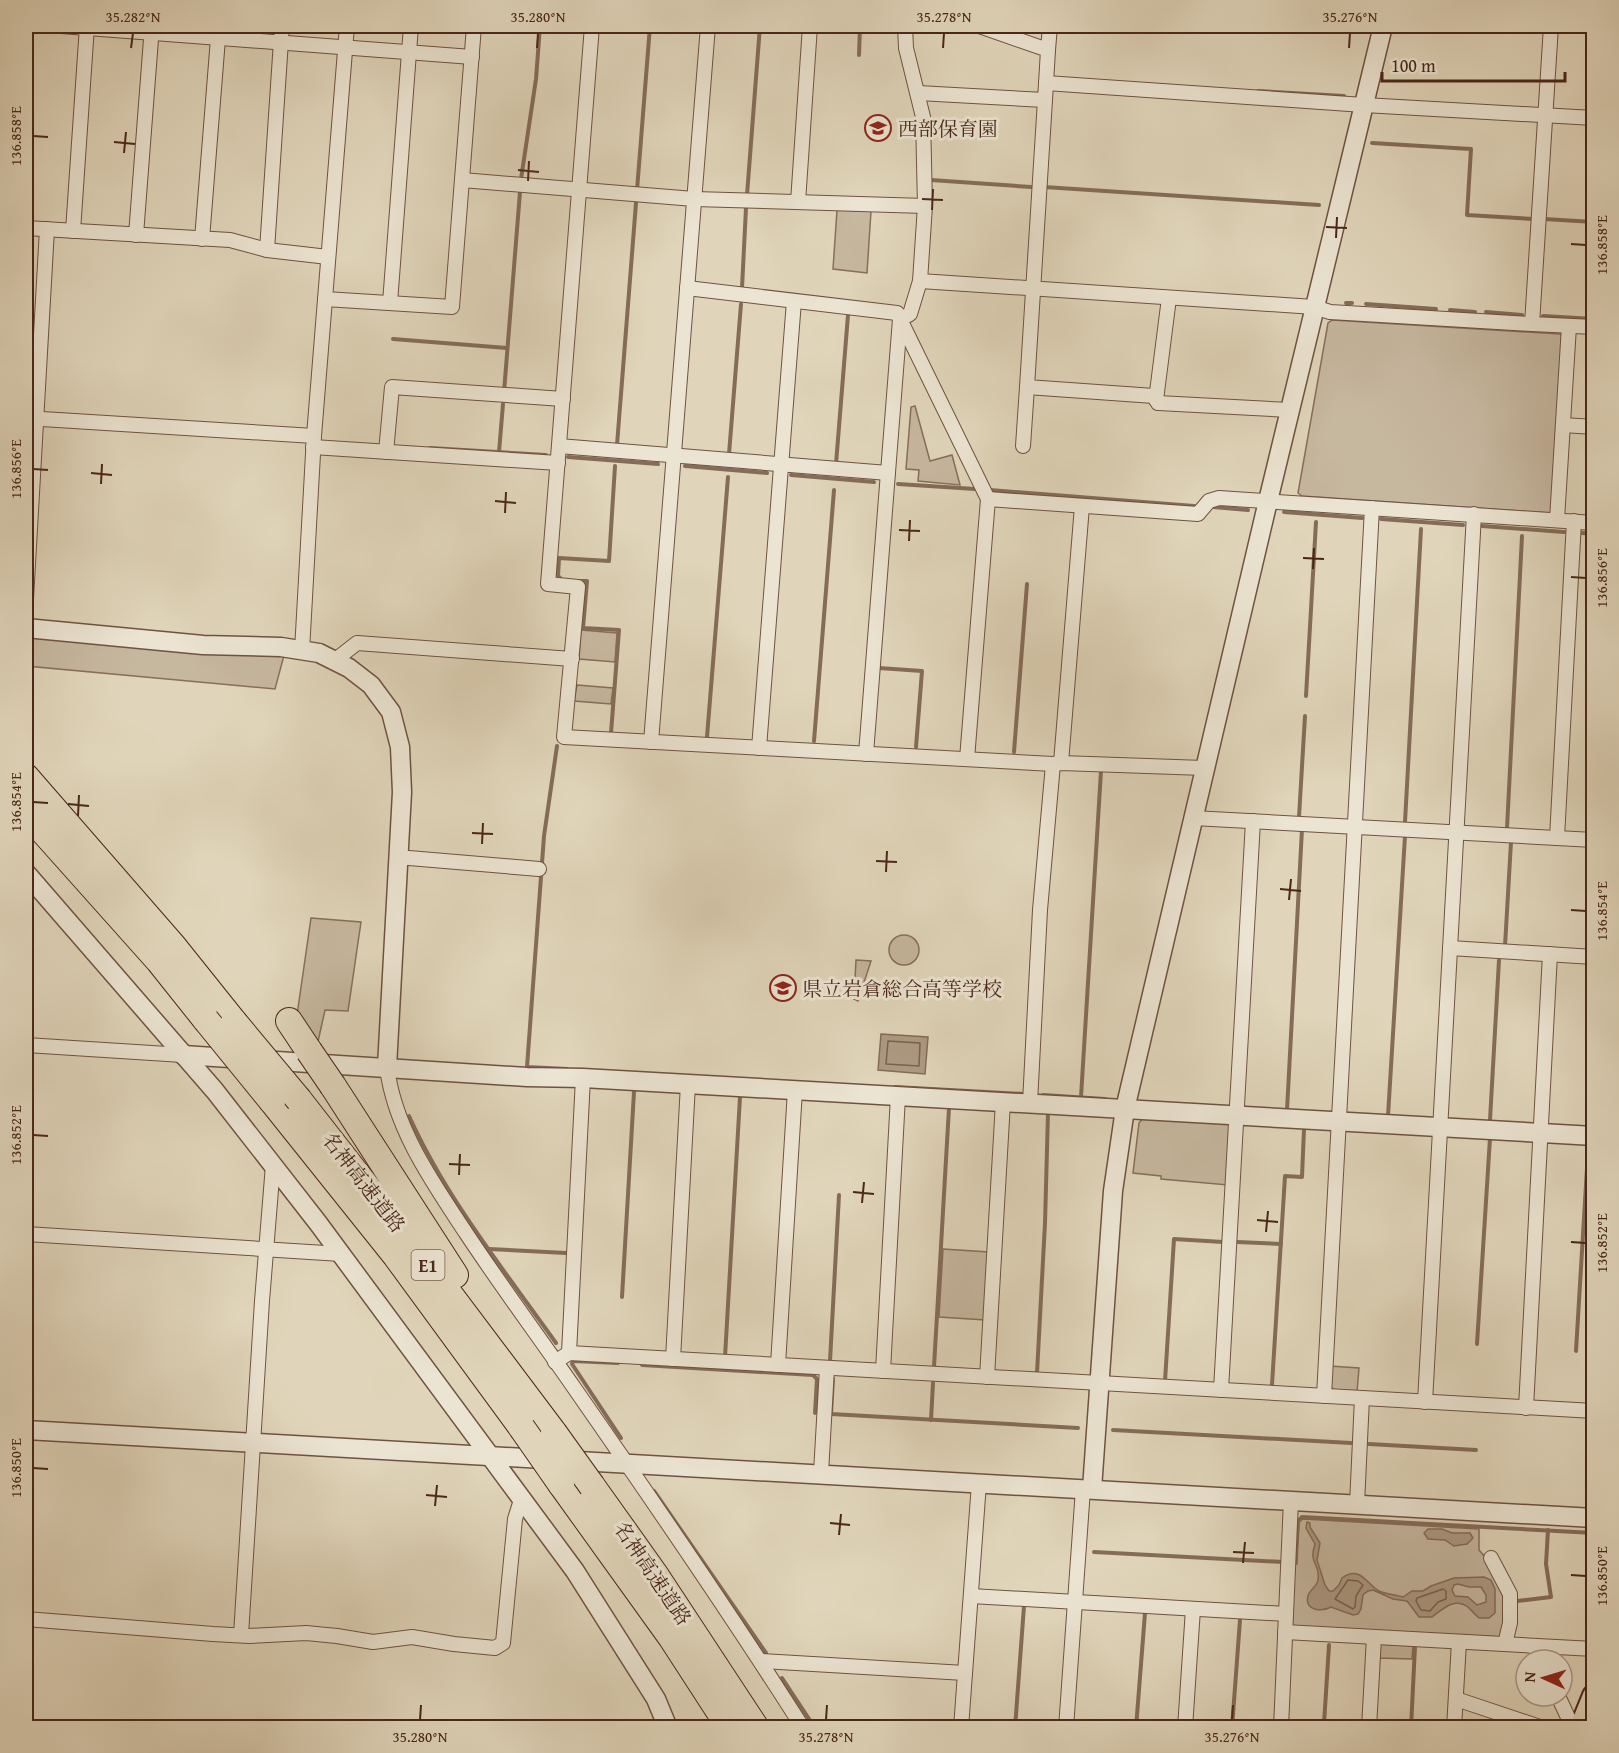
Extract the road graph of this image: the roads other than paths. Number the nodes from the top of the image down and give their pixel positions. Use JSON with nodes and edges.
{"nodes":[{"id":1,"x":61,"y":26,"type":"edge"},
{"id":2,"x":87,"y":26,"type":"edge"},
{"id":3,"x":282,"y":26,"type":"edge"},
{"id":4,"x":347,"y":26,"type":"edge"},
{"id":5,"x":411,"y":26,"type":"edge"},
{"id":6,"x":474,"y":26,"type":"edge"},
{"id":7,"x":592,"y":26,"type":"edge"},
{"id":8,"x":708,"y":26,"type":"edge"},
{"id":9,"x":810,"y":26,"type":"edge"},
{"id":10,"x":905,"y":26,"type":"edge"},
{"id":11,"x":979,"y":26,"type":"edge"},
{"id":12,"x":1050,"y":26,"type":"edge"},
{"id":13,"x":1383,"y":26,"type":"edge"},
{"id":14,"x":1551,"y":26,"type":"edge"},
{"id":15,"x":152,"y":29,"type":"edge"},
{"id":16,"x":218,"y":31,"type":"edge"},
{"id":17,"x":280,"y":42,"type":"junction"},
{"id":18,"x":345,"y":47,"type":"junction"},
{"id":19,"x":1048,"y":50,"type":"junction"},
{"id":20,"x":410,"y":52,"type":"junction"},
{"id":21,"x":472,"y":57,"type":"junction"},
{"id":22,"x":1046,"y":83,"type":"junction"},
{"id":23,"x":918,"y":93,"type":"junction"},
{"id":24,"x":1045,"y":100,"type":"junction"},
{"id":25,"x":1364,"y":105,"type":"junction"},
{"id":26,"x":1545,"y":115,"type":"junction"},
{"id":27,"x":1593,"y":118,"type":"edge"},
{"id":28,"x":462,"y":180,"type":"junction"},
{"id":29,"x":579,"y":189,"type":"junction"},
{"id":30,"x":694,"y":199,"type":"junction"},
{"id":31,"x":798,"y":202,"type":"junction"},
{"id":32,"x":925,"y":206,"type":"junction"},
{"id":33,"x":26,"y":228,"type":"edge"},
{"id":34,"x":46,"y":229,"type":"junction"},
{"id":35,"x":74,"y":231,"type":"junction"},
{"id":36,"x":136,"y":235,"type":"junction"},
{"id":37,"x":202,"y":239,"type":"junction"},
{"id":38,"x":267,"y":250,"type":"junction"},
{"id":39,"x":328,"y":258,"type":"junction"},
{"id":40,"x":920,"y":281,"type":"junction"},
{"id":41,"x":687,"y":288,"type":"junction"},
{"id":42,"x":1033,"y":289,"type":"junction"},
{"id":43,"x":1169,"y":298,"type":"junction"},
{"id":44,"x":325,"y":299,"type":"junction"},
{"id":45,"x":794,"y":301,"type":"junction"},
{"id":46,"x":390,"y":303,"type":"junction"},
{"id":47,"x":1314,"y":307,"type":"junction"},
{"id":48,"x":900,"y":320,"type":"junction"},
{"id":49,"x":1532,"y":324,"type":"junction"},
{"id":50,"x":1569,"y":326,"type":"junction"},
{"id":51,"x":1593,"y":327,"type":"edge"},
{"id":52,"x":1027,"y":387,"type":"junction"},
{"id":53,"x":563,"y":399,"type":"junction"},
{"id":54,"x":1156,"y":400,"type":"junction"},
{"id":55,"x":1290,"y":410,"type":"junction"},
{"id":56,"x":30,"y":418,"type":"edge"},
{"id":57,"x":1563,"y":425,"type":"junction"},
{"id":58,"x":1593,"y":427,"type":"edge"},
{"id":59,"x":313,"y":442,"type":"junction"},
{"id":60,"x":559,"y":446,"type":"junction"},
{"id":61,"x":1023,"y":446,"type":"dead end"},
{"id":62,"x":386,"y":452,"type":"junction"},
{"id":63,"x":674,"y":455,"type":"junction"},
{"id":64,"x":558,"y":463,"type":"junction"},
{"id":65,"x":781,"y":464,"type":"junction"},
{"id":66,"x":888,"y":473,"type":"junction"},
{"id":67,"x":988,"y":499,"type":"junction"},
{"id":68,"x":1268,"y":501,"type":"junction"},
{"id":69,"x":1082,"y":506,"type":"junction"},
{"id":70,"x":1372,"y":508,"type":"junction"},
{"id":71,"x":1474,"y":514,"type":"junction"},
{"id":72,"x":1557,"y":520,"type":"junction"},
{"id":73,"x":1574,"y":521,"type":"junction"},
{"id":74,"x":1593,"y":523,"type":"edge"},
{"id":75,"x":26,"y":599,"type":"edge"},
{"id":76,"x":26,"y":628,"type":"edge"},
{"id":77,"x":302,"y":651,"type":"junction"},
{"id":78,"x":572,"y":659,"type":"junction"},
{"id":79,"x":334,"y":661,"type":"junction"},
{"id":80,"x":651,"y":742,"type":"junction"},
{"id":81,"x":759,"y":748,"type":"junction"},
{"id":82,"x":866,"y":754,"type":"junction"},
{"id":83,"x":967,"y":759,"type":"junction"},
{"id":84,"x":1057,"y":763,"type":"junction"},
{"id":85,"x":1204,"y":768,"type":"junction"},
{"id":86,"x":26,"y":777,"type":"edge"},
{"id":87,"x":26,"y":812,"type":"edge"},
{"id":88,"x":1193,"y":818,"type":"junction"},
{"id":89,"x":1253,"y":821,"type":"junction"},
{"id":90,"x":1355,"y":827,"type":"junction"},
{"id":91,"x":1456,"y":833,"type":"junction"},
{"id":92,"x":1557,"y":838,"type":"junction"},
{"id":93,"x":1593,"y":840,"type":"edge"},
{"id":94,"x":397,"y":857,"type":"junction"},
{"id":95,"x":539,"y":869,"type":"dead end"},
{"id":96,"x":26,"y":873,"type":"edge"},
{"id":97,"x":1449,"y":948,"type":"junction"},
{"id":98,"x":1550,"y":954,"type":"junction"},
{"id":99,"x":1593,"y":957,"type":"edge"},
{"id":100,"x":289,"y":1021,"type":"dead end"},
{"id":101,"x":26,"y":1045,"type":"edge"},
{"id":102,"x":183,"y":1055,"type":"junction"},
{"id":103,"x":387,"y":1067,"type":"junction"},
{"id":104,"x":584,"y":1078,"type":"junction"},
{"id":105,"x":688,"y":1084,"type":"junction"},
{"id":106,"x":795,"y":1090,"type":"junction"},
{"id":107,"x":898,"y":1096,"type":"junction"},
{"id":108,"x":1003,"y":1102,"type":"junction"},
{"id":109,"x":1030,"y":1103,"type":"junction"},
{"id":110,"x":1125,"y":1109,"type":"junction"},
{"id":111,"x":1236,"y":1115,"type":"junction"},
{"id":112,"x":1339,"y":1121,"type":"junction"},
{"id":113,"x":1440,"y":1127,"type":"junction"},
{"id":114,"x":1541,"y":1133,"type":"junction"},
{"id":115,"x":1593,"y":1136,"type":"edge"},
{"id":116,"x":273,"y":1165,"type":"junction"},
{"id":117,"x":26,"y":1234,"type":"edge"},
{"id":118,"x":266,"y":1248,"type":"junction"},
{"id":119,"x":341,"y":1254,"type":"junction"},
{"id":120,"x":476,"y":1331,"type":"junction"},
{"id":121,"x":570,"y":1353,"type":"junction"},
{"id":122,"x":673,"y":1359,"type":"junction"},
{"id":123,"x":555,"y":1362,"type":"junction"},
{"id":124,"x":778,"y":1365,"type":"junction"},
{"id":125,"x":827,"y":1368,"type":"junction"},
{"id":126,"x":883,"y":1371,"type":"junction"},
{"id":127,"x":987,"y":1377,"type":"junction"},
{"id":128,"x":1100,"y":1384,"type":"junction"},
{"id":129,"x":1221,"y":1390,"type":"junction"},
{"id":130,"x":1324,"y":1396,"type":"junction"},
{"id":131,"x":1362,"y":1398,"type":"junction"},
{"id":132,"x":1425,"y":1402,"type":"junction"},
{"id":133,"x":1526,"y":1408,"type":"junction"},
{"id":134,"x":1593,"y":1412,"type":"edge"},
{"id":135,"x":26,"y":1430,"type":"edge"},
{"id":136,"x":254,"y":1442,"type":"junction"},
{"id":137,"x":489,"y":1454,"type":"junction"},
{"id":138,"x":624,"y":1462,"type":"junction"},
{"id":139,"x":821,"y":1473,"type":"junction"},
{"id":140,"x":979,"y":1483,"type":"junction"},
{"id":141,"x":1087,"y":1489,"type":"junction"},
{"id":142,"x":521,"y":1500,"type":"junction"},
{"id":143,"x":1291,"y":1500,"type":"junction"},
{"id":144,"x":1357,"y":1504,"type":"junction"},
{"id":145,"x":1593,"y":1518,"type":"edge"},
{"id":146,"x":1491,"y":1558,"type":"dead end"},
{"id":147,"x":970,"y":1596,"type":"junction"},
{"id":148,"x":1075,"y":1602,"type":"junction"},
{"id":149,"x":1193,"y":1609,"type":"junction"},
{"id":150,"x":1286,"y":1614,"type":"junction"},
{"id":151,"x":26,"y":1619,"type":"edge"},
{"id":152,"x":1285,"y":1632,"type":"junction"},
{"id":153,"x":241,"y":1635,"type":"junction"},
{"id":154,"x":671,"y":1637,"type":"junction"},
{"id":155,"x":1374,"y":1637,"type":"junction"},
{"id":156,"x":1459,"y":1642,"type":"junction"},
{"id":157,"x":1505,"y":1644,"type":"junction"},
{"id":158,"x":1534,"y":1646,"type":"joint"},
{"id":159,"x":1593,"y":1649,"type":"edge"},
{"id":160,"x":761,"y":1661,"type":"junction"},
{"id":161,"x":965,"y":1673,"type":"junction"},
{"id":162,"x":1593,"y":1696,"type":"edge"},
{"id":163,"x":1456,"y":1699,"type":"junction"},
{"id":164,"x":1564,"y":1708,"type":"edge"},
{"id":165,"x":668,"y":1728,"type":"edge"},
{"id":166,"x":716,"y":1728,"type":"edge"},
{"id":167,"x":730,"y":1728,"type":"edge"},
{"id":168,"x":756,"y":1728,"type":"edge"},
{"id":169,"x":803,"y":1728,"type":"edge"},
{"id":170,"x":961,"y":1728,"type":"edge"},
{"id":171,"x":1066,"y":1728,"type":"edge"},
{"id":172,"x":1185,"y":1728,"type":"edge"},
{"id":173,"x":1281,"y":1728,"type":"edge"},
{"id":174,"x":1369,"y":1728,"type":"edge"},
{"id":175,"x":1454,"y":1728,"type":"edge"},
{"id":176,"x":1543,"y":1728,"type":"edge"},
{"id":177,"x":1573,"y":1728,"type":"edge"},
{"id":178,"x":1581,"y":1728,"type":"edge"}],
"edges":[{"from":1,"to":2,"type":"street"},
{"from":2,"to":15,"type":"street"},
{"from":2,"to":35,"type":"street"},
{"from":3,"to":17,"type":"street"},
{"from":4,"to":18,"type":"street"},
{"from":5,"to":20,"type":"street"},
{"from":6,"to":21,"type":"street"},
{"from":7,"to":29,"type":"street"},
{"from":8,"to":30,"type":"street"},
{"from":9,"to":31,"type":"street"},
{"from":10,"to":23,"type":"street"},
{"from":11,"to":19,"type":"street"},
{"from":12,"to":19,"type":"street"},
{"from":13,"to":25,"type":"street"},
{"from":14,"to":26,"type":"street"},
{"from":15,"to":16,"type":"street"},
{"from":15,"to":36,"type":"street"},
{"from":16,"to":17,"type":"street"},
{"from":16,"to":37,"type":"street"},
{"from":17,"to":18,"type":"street"},
{"from":17,"to":38,"type":"street"},
{"from":18,"to":20,"type":"street"},
{"from":18,"to":39,"type":"street"},
{"from":19,"to":22,"type":"street"},
{"from":20,"to":21,"type":"street"},
{"from":20,"to":46,"type":"street"},
{"from":21,"to":28,"type":"street"},
{"from":22,"to":24,"type":"street"},
{"from":22,"to":25,"type":"street"},
{"from":23,"to":24,"type":"street"},
{"from":23,"to":32,"type":"street"},
{"from":24,"to":42,"type":"street"},
{"from":25,"to":26,"type":"street"},
{"from":25,"to":47,"type":"street"},
{"from":26,"to":27,"type":"street"},
{"from":26,"to":49,"type":"street"},
{"from":28,"to":29,"type":"street"},
{"from":28,"to":46,"type":"street"},
{"from":29,"to":30,"type":"street"},
{"from":29,"to":53,"type":"street"},
{"from":30,"to":31,"type":"street"},
{"from":30,"to":41,"type":"street"},
{"from":31,"to":32,"type":"street"},
{"from":32,"to":40,"type":"street"},
{"from":33,"to":34,"type":"street"},
{"from":34,"to":35,"type":"street"},
{"from":34,"to":56,"type":"street"},
{"from":35,"to":36,"type":"street"},
{"from":36,"to":37,"type":"street"},
{"from":37,"to":38,"type":"street"},
{"from":38,"to":39,"type":"street"},
{"from":39,"to":44,"type":"street"},
{"from":40,"to":42,"type":"street"},
{"from":40,"to":48,"type":"street"},
{"from":41,"to":45,"type":"street"},
{"from":41,"to":63,"type":"street"},
{"from":42,"to":43,"type":"street"},
{"from":42,"to":52,"type":"street"},
{"from":43,"to":47,"type":"street"},
{"from":43,"to":54,"type":"street"},
{"from":44,"to":46,"type":"street"},
{"from":44,"to":59,"type":"street"},
{"from":45,"to":48,"type":"street"},
{"from":45,"to":65,"type":"street"},
{"from":47,"to":49,"type":"street"},
{"from":47,"to":55,"type":"street"},
{"from":48,"to":66,"type":"street"},
{"from":48,"to":67,"type":"street"},
{"from":49,"to":50,"type":"street"},
{"from":50,"to":51,"type":"street"},
{"from":50,"to":57,"type":"street"},
{"from":52,"to":54,"type":"street"},
{"from":52,"to":61,"type":"street"},
{"from":53,"to":60,"type":"street"},
{"from":53,"to":62,"type":"street"},
{"from":54,"to":55,"type":"street"},
{"from":55,"to":68,"type":"street"},
{"from":56,"to":59,"type":"street"},
{"from":56,"to":75,"type":"street"},
{"from":57,"to":58,"type":"street"},
{"from":57,"to":72,"type":"street"},
{"from":59,"to":62,"type":"street"},
{"from":59,"to":77,"type":"street"},
{"from":60,"to":63,"type":"street"},
{"from":60,"to":64,"type":"street"},
{"from":62,"to":64,"type":"street"},
{"from":63,"to":65,"type":"street"},
{"from":63,"to":80,"type":"street"},
{"from":64,"to":78,"type":"street"},
{"from":65,"to":66,"type":"street"},
{"from":65,"to":81,"type":"street"},
{"from":66,"to":82,"type":"street"},
{"from":67,"to":69,"type":"street"},
{"from":67,"to":83,"type":"street"},
{"from":68,"to":69,"type":"street"},
{"from":68,"to":70,"type":"street"},
{"from":68,"to":85,"type":"street"},
{"from":69,"to":84,"type":"street"},
{"from":70,"to":71,"type":"street"},
{"from":70,"to":90,"type":"street"},
{"from":71,"to":72,"type":"street"},
{"from":71,"to":91,"type":"street"},
{"from":72,"to":73,"type":"street"},
{"from":73,"to":74,"type":"street"},
{"from":73,"to":92,"type":"street"},
{"from":76,"to":77,"type":"street"},
{"from":77,"to":79,"type":"street"},
{"from":78,"to":79,"type":"street"},
{"from":78,"to":80,"type":"street"},
{"from":79,"to":94,"type":"street"},
{"from":80,"to":81,"type":"street"},
{"from":81,"to":82,"type":"street"},
{"from":82,"to":83,"type":"street"},
{"from":83,"to":84,"type":"street"},
{"from":84,"to":85,"type":"street"},
{"from":84,"to":109,"type":"street"},
{"from":85,"to":88,"type":"street"},
{"from":86,"to":120,"type":"highway","name":"名神高速道路","number":"E1","bridge":true},
{"from":87,"to":154,"type":"highway","name":"名神高速道路","number":"E1","bridge":true},
{"from":88,"to":89,"type":"street"},
{"from":88,"to":110,"type":"street"},
{"from":89,"to":90,"type":"street"},
{"from":89,"to":111,"type":"street"},
{"from":90,"to":91,"type":"street"},
{"from":90,"to":112,"type":"street"},
{"from":91,"to":92,"type":"street"},
{"from":91,"to":97,"type":"street"},
{"from":92,"to":93,"type":"street"},
{"from":94,"to":95,"type":"street"},
{"from":94,"to":103,"type":"street"},
{"from":96,"to":102,"type":"street"},
{"from":97,"to":98,"type":"street"},
{"from":97,"to":113,"type":"street"},
{"from":98,"to":99,"type":"street"},
{"from":98,"to":114,"type":"street"},
{"from":100,"to":120,"type":"highway","bridge":true},
{"from":101,"to":102,"type":"street"},
{"from":102,"to":103,"type":"street"},
{"from":102,"to":116,"type":"street"},
{"from":103,"to":104,"type":"street"},
{"from":103,"to":123,"type":"street"},
{"from":104,"to":105,"type":"street"},
{"from":104,"to":121,"type":"street"},
{"from":105,"to":106,"type":"street"},
{"from":105,"to":122,"type":"street"},
{"from":106,"to":107,"type":"street"},
{"from":106,"to":124,"type":"street"},
{"from":107,"to":108,"type":"street"},
{"from":107,"to":126,"type":"street"},
{"from":108,"to":109,"type":"street"},
{"from":108,"to":127,"type":"street"},
{"from":109,"to":110,"type":"street"},
{"from":110,"to":111,"type":"street"},
{"from":110,"to":128,"type":"street"},
{"from":111,"to":112,"type":"street"},
{"from":111,"to":129,"type":"street"},
{"from":112,"to":113,"type":"street"},
{"from":112,"to":130,"type":"street"},
{"from":113,"to":114,"type":"street"},
{"from":113,"to":132,"type":"street"},
{"from":114,"to":115,"type":"street"},
{"from":114,"to":133,"type":"street"},
{"from":116,"to":118,"type":"street"},
{"from":116,"to":119,"type":"street"},
{"from":117,"to":118,"type":"street"},
{"from":118,"to":119,"type":"street"},
{"from":118,"to":136,"type":"street"},
{"from":119,"to":137,"type":"street"},
{"from":120,"to":168,"type":"highway","name":"名神高速道路","number":"E1","bridge":true},
{"from":121,"to":122,"type":"street"},
{"from":121,"to":123,"type":"street"},
{"from":122,"to":124,"type":"street"},
{"from":123,"to":138,"type":"street"},
{"from":124,"to":125,"type":"street"},
{"from":125,"to":126,"type":"street"},
{"from":125,"to":139,"type":"street"},
{"from":126,"to":127,"type":"street"},
{"from":127,"to":128,"type":"street"},
{"from":128,"to":129,"type":"street"},
{"from":128,"to":141,"type":"street"},
{"from":129,"to":130,"type":"street"},
{"from":130,"to":131,"type":"street"},
{"from":131,"to":132,"type":"street"},
{"from":131,"to":144,"type":"street"},
{"from":132,"to":133,"type":"street"},
{"from":133,"to":134,"type":"street"},
{"from":135,"to":136,"type":"street"},
{"from":136,"to":137,"type":"street"},
{"from":136,"to":153,"type":"street"},
{"from":137,"to":138,"type":"street"},
{"from":137,"to":142,"type":"street"},
{"from":138,"to":139,"type":"street"},
{"from":138,"to":160,"type":"street"},
{"from":139,"to":140,"type":"street"},
{"from":140,"to":141,"type":"street"},
{"from":140,"to":147,"type":"street"},
{"from":141,"to":143,"type":"street"},
{"from":141,"to":148,"type":"street"},
{"from":142,"to":153,"type":"street"},
{"from":142,"to":165,"type":"street"},
{"from":143,"to":144,"type":"street"},
{"from":143,"to":150,"type":"street"},
{"from":144,"to":145,"type":"street"},
{"from":146,"to":157,"type":"street"},
{"from":147,"to":148,"type":"street"},
{"from":147,"to":161,"type":"street"},
{"from":148,"to":149,"type":"street"},
{"from":148,"to":171,"type":"street"},
{"from":149,"to":150,"type":"street"},
{"from":149,"to":172,"type":"street"},
{"from":150,"to":152,"type":"street"},
{"from":151,"to":153,"type":"street"},
{"from":152,"to":155,"type":"street"},
{"from":152,"to":173,"type":"street"},
{"from":154,"to":166,"type":"highway"},
{"from":154,"to":167,"type":"highway","name":"名神高速道路","number":"E1"},
{"from":155,"to":156,"type":"street"},
{"from":155,"to":174,"type":"street"},
{"from":156,"to":157,"type":"street"},
{"from":156,"to":163,"type":"street"},
{"from":157,"to":158,"type":"street"},
{"from":158,"to":159,"type":"street"},
{"from":160,"to":161,"type":"street"},
{"from":160,"to":169,"type":"street"},
{"from":161,"to":170,"type":"street"},
{"from":162,"to":178,"type":"main road"},
{"from":163,"to":175,"type":"street"},
{"from":163,"to":176,"type":"street"},
{"from":164,"to":177,"type":"street"}]}
